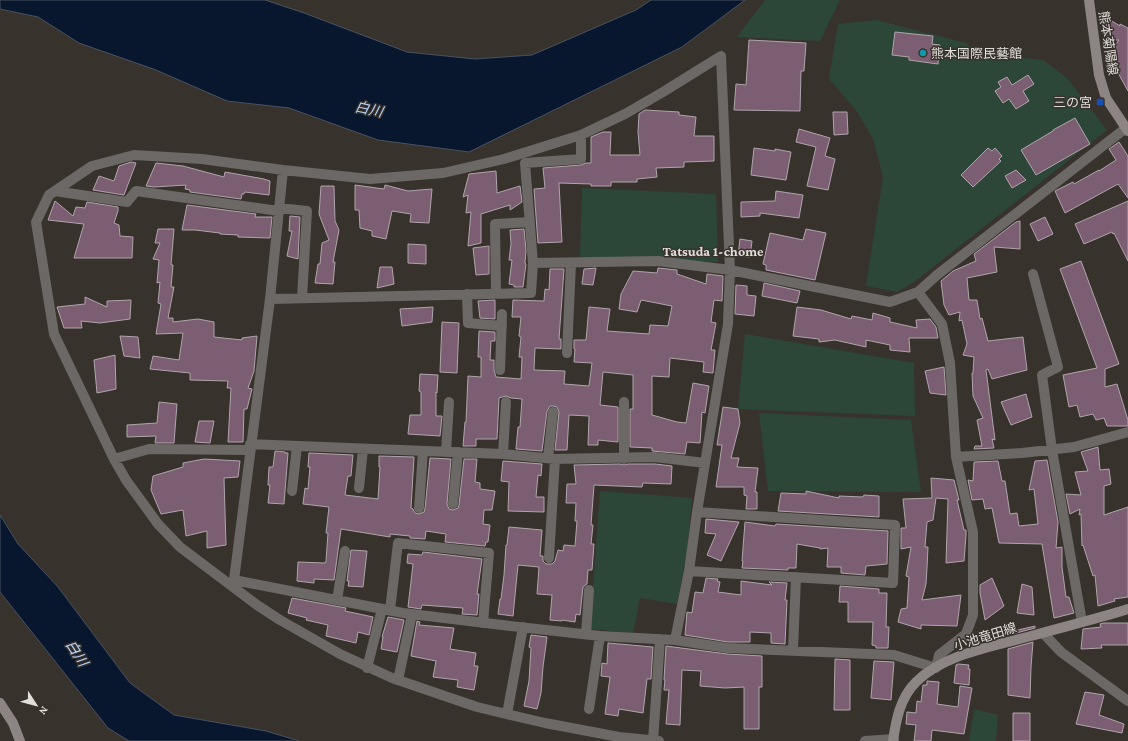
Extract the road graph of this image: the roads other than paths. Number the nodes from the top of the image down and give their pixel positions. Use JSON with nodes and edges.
{"nodes":[{"id":1,"x":1089,"y":0,"type":"edge"},
{"id":2,"x":1127,"y":129,"type":"edge"},
{"id":3,"x":581,"y":135,"type":"junction"},
{"id":4,"x":283,"y":170,"type":"junction"},
{"id":5,"x":55,"y":191,"type":"junction"},
{"id":6,"x":279,"y":209,"type":"junction"},
{"id":7,"x":530,"y":222,"type":"junction"},
{"id":8,"x":533,"y":263,"type":"junction"},
{"id":9,"x":571,"y":263,"type":"junction"},
{"id":10,"x":730,"y":270,"type":"junction"},
{"id":11,"x":1033,"y":274,"type":"dead end"},
{"id":12,"x":918,"y":292,"type":"junction"},
{"id":13,"x":467,"y":294,"type":"junction"},
{"id":14,"x":496,"y":294,"type":"junction"},
{"id":15,"x":302,"y":298,"type":"junction"},
{"id":16,"x":270,"y":299,"type":"junction"},
{"id":17,"x":502,"y":314,"type":"dead end"},
{"id":18,"x":502,"y":326,"type":"junction"},
{"id":19,"x":567,"y":353,"type":"dead end"},
{"id":20,"x":500,"y":370,"type":"dead end"},
{"id":21,"x":450,"y":402,"type":"dead end"},
{"id":22,"x":506,"y":402,"type":"dead end"},
{"id":23,"x":624,"y":402,"type":"dead end"},
{"id":24,"x":553,"y":412,"type":"dead end"},
{"id":25,"x":1128,"y":432,"type":"edge"},
{"id":26,"x":298,"y":446,"type":"junction"},
{"id":27,"x":250,"y":447,"type":"junction"},
{"id":28,"x":363,"y":449,"type":"junction"},
{"id":29,"x":1052,"y":450,"type":"junction"},
{"id":30,"x":423,"y":451,"type":"junction"},
{"id":31,"x":446,"y":452,"type":"junction"},
{"id":32,"x":458,"y":452,"type":"junction"},
{"id":33,"x":503,"y":454,"type":"junction"},
{"id":34,"x":956,"y":457,"type":"junction"},
{"id":35,"x":114,"y":459,"type":"junction"},
{"id":36,"x":551,"y":459,"type":"junction"},
{"id":37,"x":624,"y":459,"type":"junction"},
{"id":38,"x":705,"y":463,"type":"junction"},
{"id":39,"x":359,"y":488,"type":"dead end"},
{"id":40,"x":292,"y":491,"type":"dead end"},
{"id":41,"x":453,"y":504,"type":"dead end"},
{"id":42,"x":419,"y":508,"type":"dead end"},
{"id":43,"x":697,"y":512,"type":"junction"},
{"id":44,"x":345,"y":551,"type":"dead end"},
{"id":45,"x":549,"y":558,"type":"dead end"},
{"id":46,"x":689,"y":571,"type":"junction"},
{"id":47,"x":796,"y":577,"type":"junction"},
{"id":48,"x":232,"y":583,"type":"junction"},
{"id":49,"x":590,"y":590,"type":"dead end"},
{"id":50,"x":337,"y":600,"type":"junction"},
{"id":51,"x":1128,"y":609,"type":"edge"},
{"id":52,"x":386,"y":610,"type":"junction"},
{"id":53,"x":412,"y":614,"type":"junction"},
{"id":54,"x":1082,"y":622,"type":"junction"},
{"id":55,"x":483,"y":623,"type":"junction"},
{"id":56,"x":523,"y":628,"type":"junction"},
{"id":57,"x":1043,"y":633,"type":"junction"},
{"id":58,"x":586,"y":634,"type":"junction"},
{"id":59,"x":600,"y":636,"type":"junction"},
{"id":60,"x":660,"y":639,"type":"junction"},
{"id":61,"x":675,"y":640,"type":"junction"},
{"id":62,"x":793,"y":650,"type":"junction"},
{"id":63,"x":367,"y":668,"type":"junction"},
{"id":64,"x":936,"y":668,"type":"junction"},
{"id":65,"x":398,"y":680,"type":"junction"},
{"id":66,"x":1128,"y":700,"type":"edge"},
{"id":67,"x":0,"y":703,"type":"edge"},
{"id":68,"x":589,"y":709,"type":"dead end"},
{"id":69,"x":507,"y":714,"type":"junction"},
{"id":70,"x":894,"y":740,"type":"edge"},
{"id":71,"x":20,"y":741,"type":"edge"},
{"id":72,"x":653,"y":741,"type":"edge"},
{"id":73,"x":659,"y":741,"type":"edge"},
{"id":74,"x":865,"y":741,"type":"edge"}],
"edges":[{"from":1,"to":2,"type":"main road","name":"熊本菊陽線"},
{"from":2,"to":12,"type":"street"},
{"from":3,"to":4,"type":"street"},
{"from":3,"to":7,"type":"street"},
{"from":3,"to":10,"type":"street"},
{"from":4,"to":5,"type":"street"},
{"from":4,"to":6,"type":"street"},
{"from":5,"to":6,"type":"street"},
{"from":5,"to":35,"type":"street"},
{"from":6,"to":15,"type":"street"},
{"from":6,"to":16,"type":"street"},
{"from":7,"to":8,"type":"street"},
{"from":7,"to":14,"type":"street"},
{"from":8,"to":9,"type":"street"},
{"from":8,"to":14,"type":"street"},
{"from":9,"to":10,"type":"street"},
{"from":9,"to":19,"type":"street"},
{"from":10,"to":12,"type":"street"},
{"from":10,"to":38,"type":"street"},
{"from":11,"to":29,"type":"street"},
{"from":12,"to":34,"type":"street"},
{"from":13,"to":14,"type":"street"},
{"from":13,"to":15,"type":"street"},
{"from":13,"to":18,"type":"street"},
{"from":15,"to":16,"type":"street"},
{"from":16,"to":27,"type":"street"},
{"from":17,"to":18,"type":"street"},
{"from":18,"to":20,"type":"street"},
{"from":21,"to":31,"type":"street"},
{"from":22,"to":33,"type":"street"},
{"from":23,"to":37,"type":"street"},
{"from":24,"to":36,"type":"street"},
{"from":25,"to":29,"type":"street"},
{"from":26,"to":27,"type":"street"},
{"from":26,"to":28,"type":"street"},
{"from":26,"to":40,"type":"street"},
{"from":27,"to":35,"type":"street"},
{"from":27,"to":48,"type":"street"},
{"from":28,"to":30,"type":"street"},
{"from":28,"to":39,"type":"street"},
{"from":29,"to":34,"type":"street"},
{"from":29,"to":54,"type":"street"},
{"from":30,"to":31,"type":"street"},
{"from":30,"to":42,"type":"street"},
{"from":31,"to":32,"type":"street"},
{"from":32,"to":33,"type":"street"},
{"from":32,"to":41,"type":"street"},
{"from":33,"to":36,"type":"street"},
{"from":34,"to":64,"type":"street"},
{"from":35,"to":48,"type":"street"},
{"from":36,"to":37,"type":"street"},
{"from":36,"to":45,"type":"street"},
{"from":37,"to":38,"type":"street"},
{"from":38,"to":43,"type":"street"},
{"from":43,"to":46,"type":"street"},
{"from":43,"to":47,"type":"street"},
{"from":44,"to":50,"type":"street"},
{"from":46,"to":47,"type":"street"},
{"from":46,"to":61,"type":"street"},
{"from":47,"to":62,"type":"street"},
{"from":48,"to":50,"type":"street"},
{"from":48,"to":63,"type":"street"},
{"from":49,"to":58,"type":"street"},
{"from":50,"to":52,"type":"street"},
{"from":51,"to":54,"type":"main road","name":"小池竜田線"},
{"from":52,"to":53,"type":"street"},
{"from":52,"to":55,"type":"street"},
{"from":52,"to":63,"type":"street"},
{"from":53,"to":55,"type":"street"},
{"from":53,"to":65,"type":"street"},
{"from":54,"to":57,"type":"main road","name":"小池竜田線"},
{"from":55,"to":56,"type":"street"},
{"from":56,"to":58,"type":"street"},
{"from":56,"to":69,"type":"street"},
{"from":57,"to":64,"type":"main road","name":"小池竜田線"},
{"from":57,"to":66,"type":"street"},
{"from":58,"to":59,"type":"street"},
{"from":59,"to":60,"type":"street"},
{"from":59,"to":68,"type":"street"},
{"from":60,"to":61,"type":"street"},
{"from":60,"to":72,"type":"street"},
{"from":61,"to":62,"type":"street"},
{"from":62,"to":64,"type":"street"},
{"from":63,"to":65,"type":"street"},
{"from":64,"to":70,"type":"main road","name":"小池竜田線"},
{"from":65,"to":69,"type":"street"},
{"from":67,"to":71,"type":"main road"},
{"from":69,"to":72,"type":"street"},
{"from":70,"to":74,"type":"street"},
{"from":72,"to":73,"type":"street"}]}
